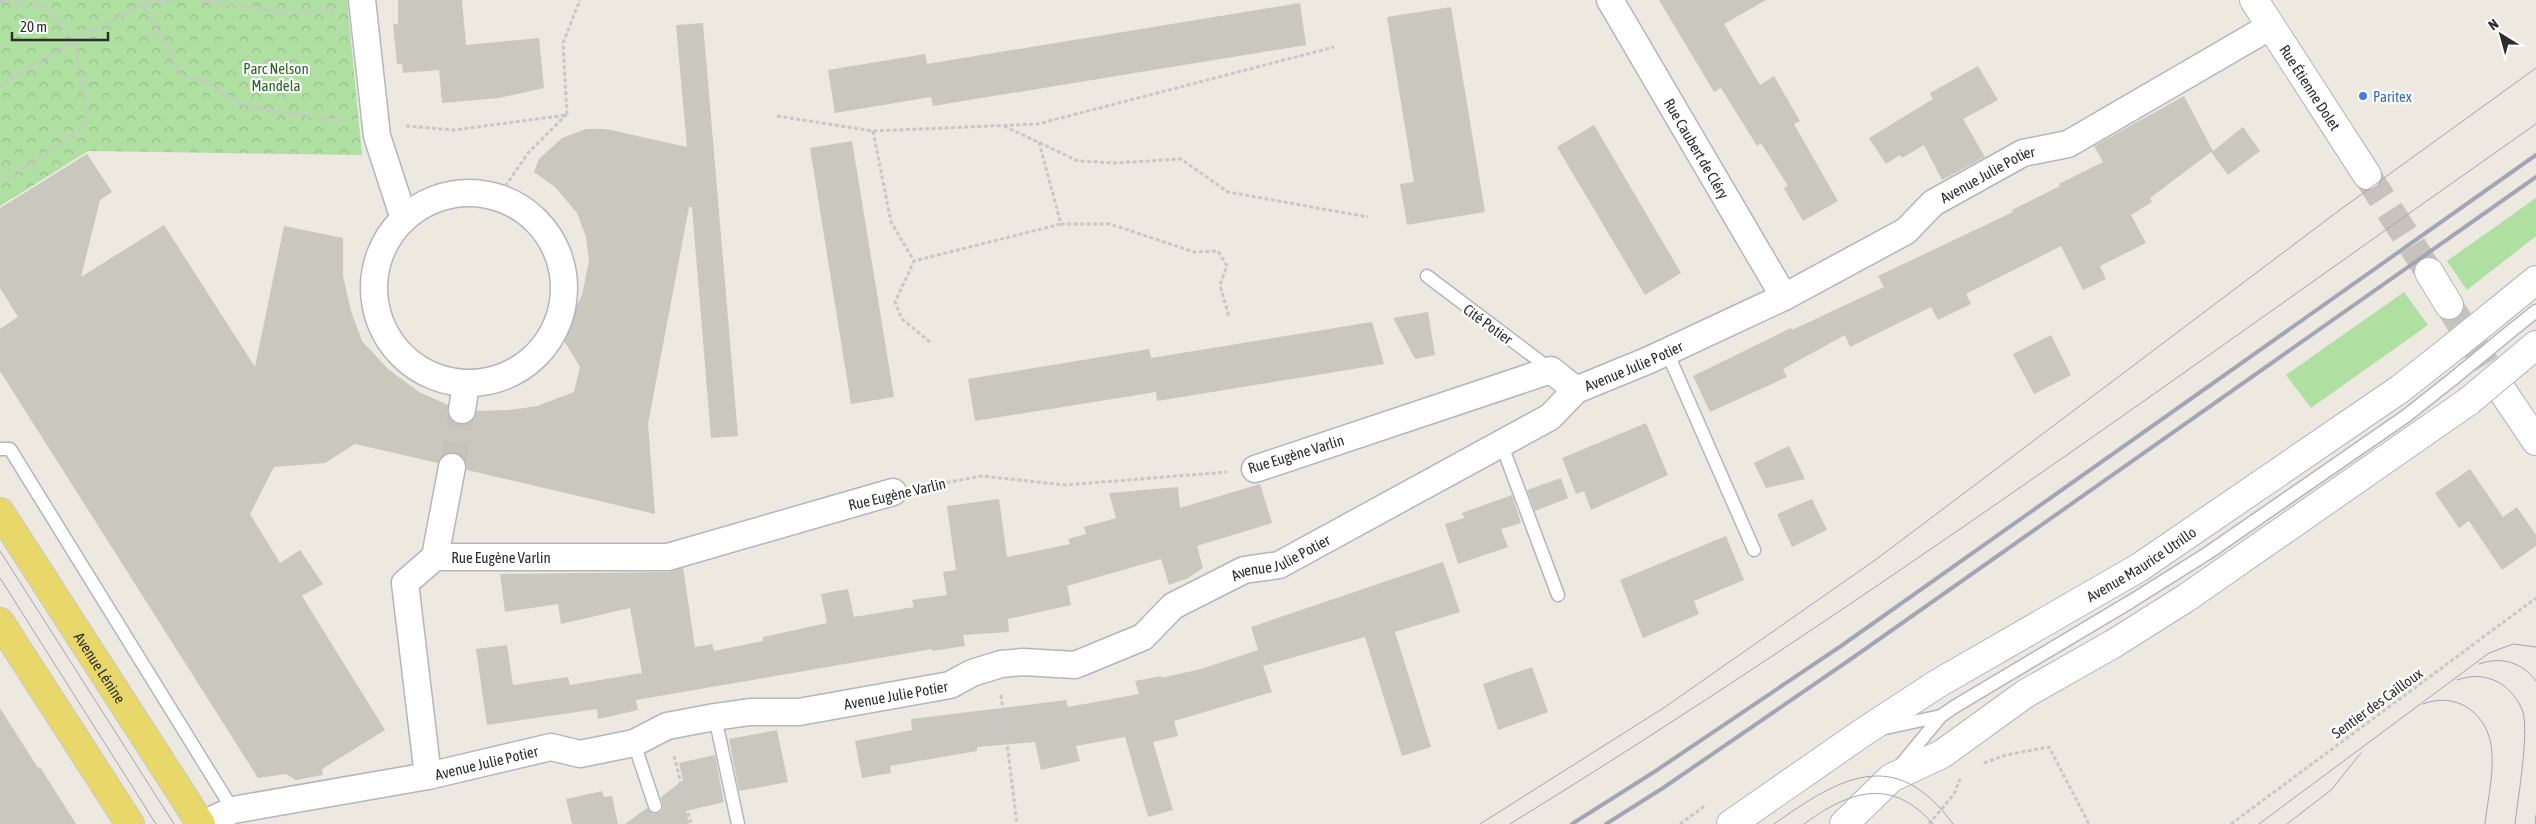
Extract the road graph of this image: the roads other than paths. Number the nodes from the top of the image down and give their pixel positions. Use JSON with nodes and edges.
{"nodes":[{"id":1,"x":1610,"y":0,"type":"edge"},
{"id":2,"x":2254,"y":0,"type":"edge"},
{"id":3,"x":362,"y":3,"type":"edge"},
{"id":4,"x":2271,"y":26,"type":"junction"},
{"id":5,"x":2367,"y":175,"type":"tunnel mouth"},
{"id":6,"x":404,"y":219,"type":"junction"},
{"id":7,"x":2429,"y":272,"type":"tunnel mouth"},
{"id":8,"x":1426,"y":276,"type":"dead end"},
{"id":9,"x":2536,"y":280,"type":"edge"},
{"id":10,"x":1784,"y":297,"type":"junction"},
{"id":11,"x":2449,"y":304,"type":"tunnel mouth"},
{"id":12,"x":2536,"y":311,"type":"edge"},
{"id":13,"x":2499,"y":325,"type":"junction"},
{"id":14,"x":1667,"y":352,"type":"junction"},
{"id":15,"x":2527,"y":353,"type":"edge"},
{"id":16,"x":2448,"y":367,"type":"junction"},
{"id":17,"x":1550,"y":370,"type":"junction"},
{"id":18,"x":466,"y":384,"type":"junction"},
{"id":19,"x":1576,"y":390,"type":"junction"},
{"id":20,"x":2503,"y":392,"type":"tunnel mouth"},
{"id":21,"x":462,"y":410,"type":"tunnel mouth"},
{"id":22,"x":2536,"y":441,"type":"edge"},
{"id":23,"x":1501,"y":443,"type":"junction"},
{"id":24,"x":0,"y":449,"type":"edge"},
{"id":25,"x":452,"y":467,"type":"tunnel mouth"},
{"id":26,"x":1254,"y":470,"type":"road end"},
{"id":27,"x":893,"y":492,"type":"road end"},
{"id":28,"x":0,"y":512,"type":"edge"},
{"id":29,"x":1754,"y":550,"type":"dead end"},
{"id":30,"x":434,"y":557,"type":"junction"},
{"id":31,"x":1558,"y":595,"type":"dead end"},
{"id":32,"x":0,"y":622,"type":"edge"},
{"id":33,"x":1941,"y":716,"type":"junction"},
{"id":34,"x":715,"y":717,"type":"junction"},
{"id":35,"x":1862,"y":733,"type":"junction"},
{"id":36,"x":634,"y":743,"type":"junction"},
{"id":37,"x":428,"y":776,"type":"junction"},
{"id":38,"x":1891,"y":778,"type":"junction"},
{"id":39,"x":655,"y":806,"type":"dead end"},
{"id":40,"x":233,"y":810,"type":"junction"},
{"id":41,"x":1867,"y":812,"type":"edge"},
{"id":42,"x":130,"y":824,"type":"edge"},
{"id":43,"x":202,"y":824,"type":"edge"},
{"id":44,"x":738,"y":824,"type":"edge"},
{"id":45,"x":1731,"y":824,"type":"edge"},
{"id":46,"x":1844,"y":824,"type":"edge"}],
"edges":[{"from":1,"to":10,"type":"street","name":"Rue Caubert de Cléry"},
{"from":2,"to":4,"type":"street","name":"Rue Étienne Dolet"},
{"from":3,"to":6,"type":"street"},
{"from":4,"to":5,"type":"street","name":"Rue Étienne Dolet"},
{"from":4,"to":10,"type":"street","name":"Avenue Julie Potier"},
{"from":6,"to":18,"type":"street"},
{"from":6,"to":18,"type":"street"},
{"from":7,"to":11,"type":"street"},
{"from":8,"to":17,"type":"lane","name":"Cité Potier"},
{"from":9,"to":13,"type":"street","name":"Avenue Maurice Utrillo"},
{"from":10,"to":14,"type":"street","name":"Avenue Julie Potier"},
{"from":12,"to":13,"type":"lane"},
{"from":13,"to":16,"type":"street","name":"Avenue Maurice Utrillo","bridge":true},
{"from":14,"to":19,"type":"street","name":"Avenue Julie Potier"},
{"from":14,"to":29,"type":"lane"},
{"from":15,"to":38,"type":"street","bridge":true},
{"from":16,"to":33,"type":"lane"},
{"from":16,"to":35,"type":"street","name":"Avenue Maurice Utrillo"},
{"from":17,"to":19,"type":"street"},
{"from":17,"to":26,"type":"street","name":"Rue Eugène Varlin"},
{"from":18,"to":21,"type":"street"},
{"from":19,"to":23,"type":"street","name":"Avenue Julie Potier"},
{"from":20,"to":22,"type":"street"},
{"from":23,"to":31,"type":"lane"},
{"from":23,"to":34,"type":"street","name":"Avenue Julie Potier"},
{"from":24,"to":40,"type":"lane"},
{"from":25,"to":30,"type":"street"},
{"from":27,"to":30,"type":"street","name":"Rue Eugène Varlin"},
{"from":28,"to":43,"type":"main road","name":"Avenue Lénine"},
{"from":30,"to":37,"type":"street","name":"Rue Eugène Varlin"},
{"from":32,"to":42,"type":"main road"},
{"from":33,"to":35,"type":"lane"},
{"from":33,"to":38,"type":"lane"},
{"from":34,"to":36,"type":"street","name":"Avenue Julie Potier"},
{"from":34,"to":44,"type":"lane"},
{"from":35,"to":45,"type":"street","name":"Avenue Maurice Utrillo"},
{"from":36,"to":37,"type":"street","name":"Avenue Julie Potier"},
{"from":36,"to":39,"type":"lane"},
{"from":37,"to":40,"type":"street","name":"Avenue Julie Potier"},
{"from":38,"to":41,"type":"street"},
{"from":40,"to":43,"type":"street","name":"Avenue Julie Potier"},
{"from":41,"to":46,"type":"street"}]}
